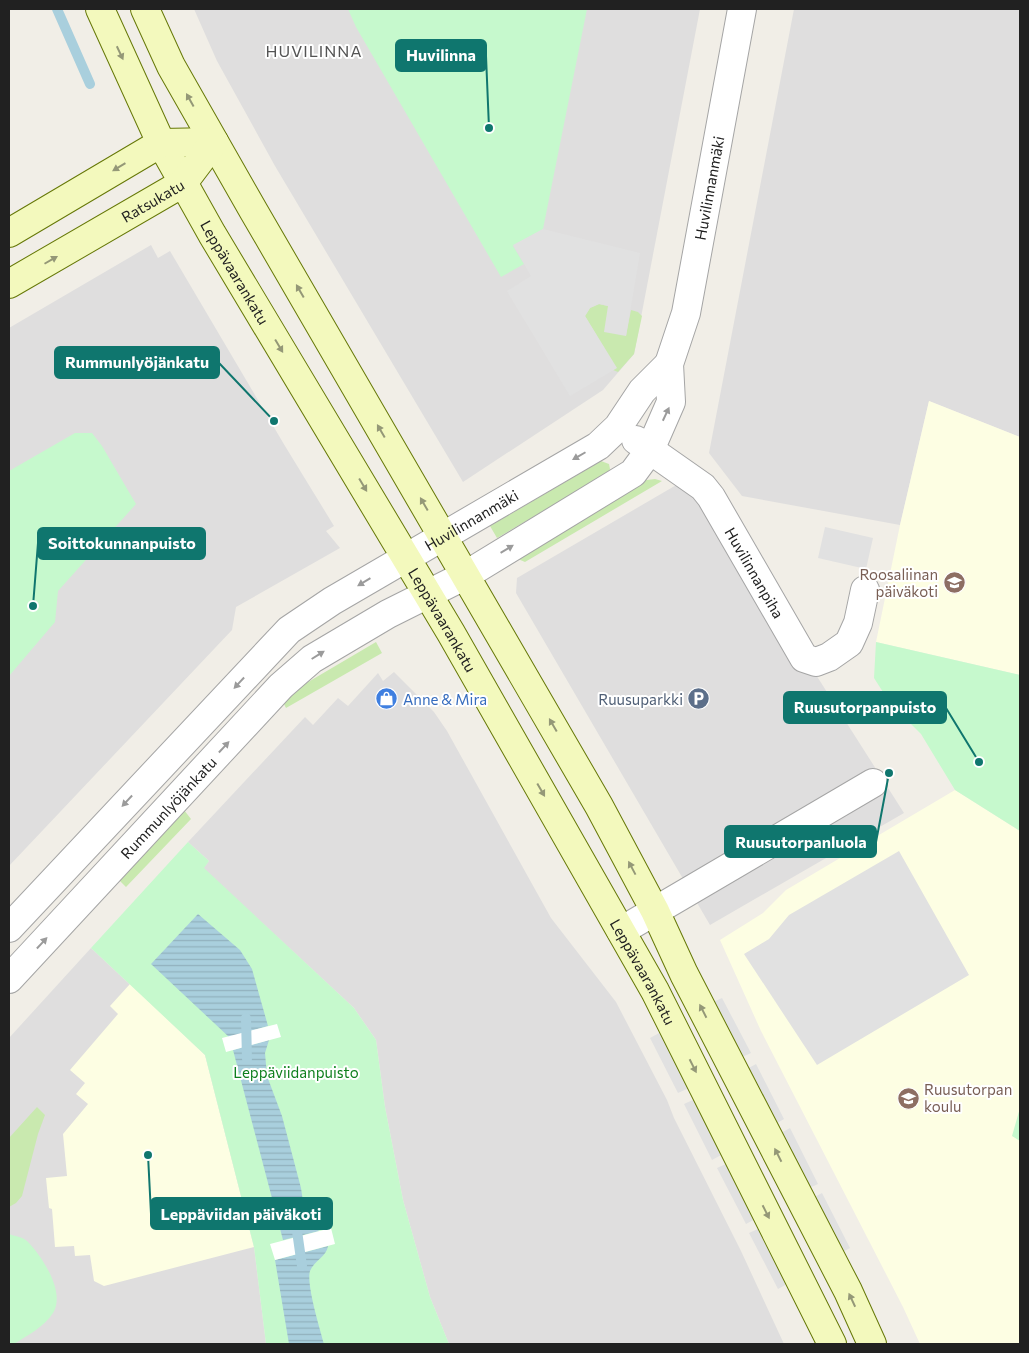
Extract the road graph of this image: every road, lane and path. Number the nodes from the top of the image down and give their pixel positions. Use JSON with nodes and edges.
{"nodes":[{"id":1,"x":100,"y":9,"type":"edge"},
{"id":2,"x":145,"y":9,"type":"edge"},
{"id":3,"x":742,"y":9,"type":"edge"},
{"id":4,"x":214,"y":142,"type":"junction"},
{"id":5,"x":161,"y":143,"type":"junction"},
{"id":6,"x":183,"y":183,"type":"junction"},
{"id":7,"x":9,"y":233,"type":"edge"},
{"id":8,"x":9,"y":284,"type":"edge"},
{"id":9,"x":669,"y":364,"type":"junction"},
{"id":10,"x":618,"y":428,"type":"junction"},
{"id":11,"x":650,"y":450,"type":"junction"},
{"id":12,"x":442,"y":536,"type":"junction"},
{"id":13,"x":406,"y":557,"type":"junction"},
{"id":14,"x":466,"y":575,"type":"junction"},
{"id":15,"x":865,"y":590,"type":"dead end"},
{"id":16,"x":428,"y":593,"type":"junction"},
{"id":17,"x":873,"y":783,"type":"dead end"},
{"id":18,"x":655,"y":911,"type":"junction"},
{"id":19,"x":9,"y":928,"type":"edge"},
{"id":20,"x":621,"y":931,"type":"junction"},
{"id":21,"x":9,"y":979,"type":"edge"},
{"id":22,"x":832,"y":1344,"type":"edge"},
{"id":23,"x":872,"y":1344,"type":"edge"}],
"edges":[{"from":1,"to":5,"type":"main road","name":"Leppävaarankatu","one_way":true},
{"from":4,"to":2,"type":"main road","one_way":true},
{"from":3,"to":9,"type":"street","name":"Huvilinnanmäki"},
{"from":4,"to":5,"type":"main road"},
{"from":4,"to":6,"type":"main road","name":"Ratsukatu"},
{"from":12,"to":4,"type":"main road","one_way":true},
{"from":5,"to":6,"type":"main road","name":"Leppävaarankatu"},
{"from":5,"to":7,"type":"main road","one_way":true},
{"from":8,"to":6,"type":"main road","name":"Ratsukatu","one_way":true},
{"from":6,"to":13,"type":"main road","name":"Leppävaarankatu","one_way":true},
{"from":9,"to":10,"type":"street","name":"Huvilinnanmäki"},
{"from":11,"to":9,"type":"street","name":"Huvilinnanmäki","one_way":true},
{"from":10,"to":11,"type":"street","name":"Huvilinnanpiha"},
{"from":10,"to":12,"type":"street","name":"Huvilinnanmäki","one_way":true},
{"from":14,"to":11,"type":"street","name":"Huvilinnanmäki","one_way":true},
{"from":11,"to":15,"type":"street","name":"Huvilinnanpiha"},
{"from":12,"to":13,"type":"street","name":"Huvilinnanmäki"},
{"from":12,"to":14,"type":"main road"},
{"from":13,"to":16,"type":"main road","name":"Leppävaarankatu"},
{"from":13,"to":19,"type":"street","one_way":true},
{"from":14,"to":16,"type":"street","name":"Rummunlyöjänkatu"},
{"from":18,"to":14,"type":"main road","one_way":true},
{"from":16,"to":20,"type":"main road","name":"Leppävaarankatu","one_way":true},
{"from":21,"to":16,"type":"street","name":"Rummunlyöjänkatu","one_way":true},
{"from":17,"to":18,"type":"street"},
{"from":18,"to":20,"type":"street"},
{"from":23,"to":18,"type":"main road","one_way":true},
{"from":20,"to":22,"type":"main road","name":"Leppävaarankatu","one_way":true}]}
